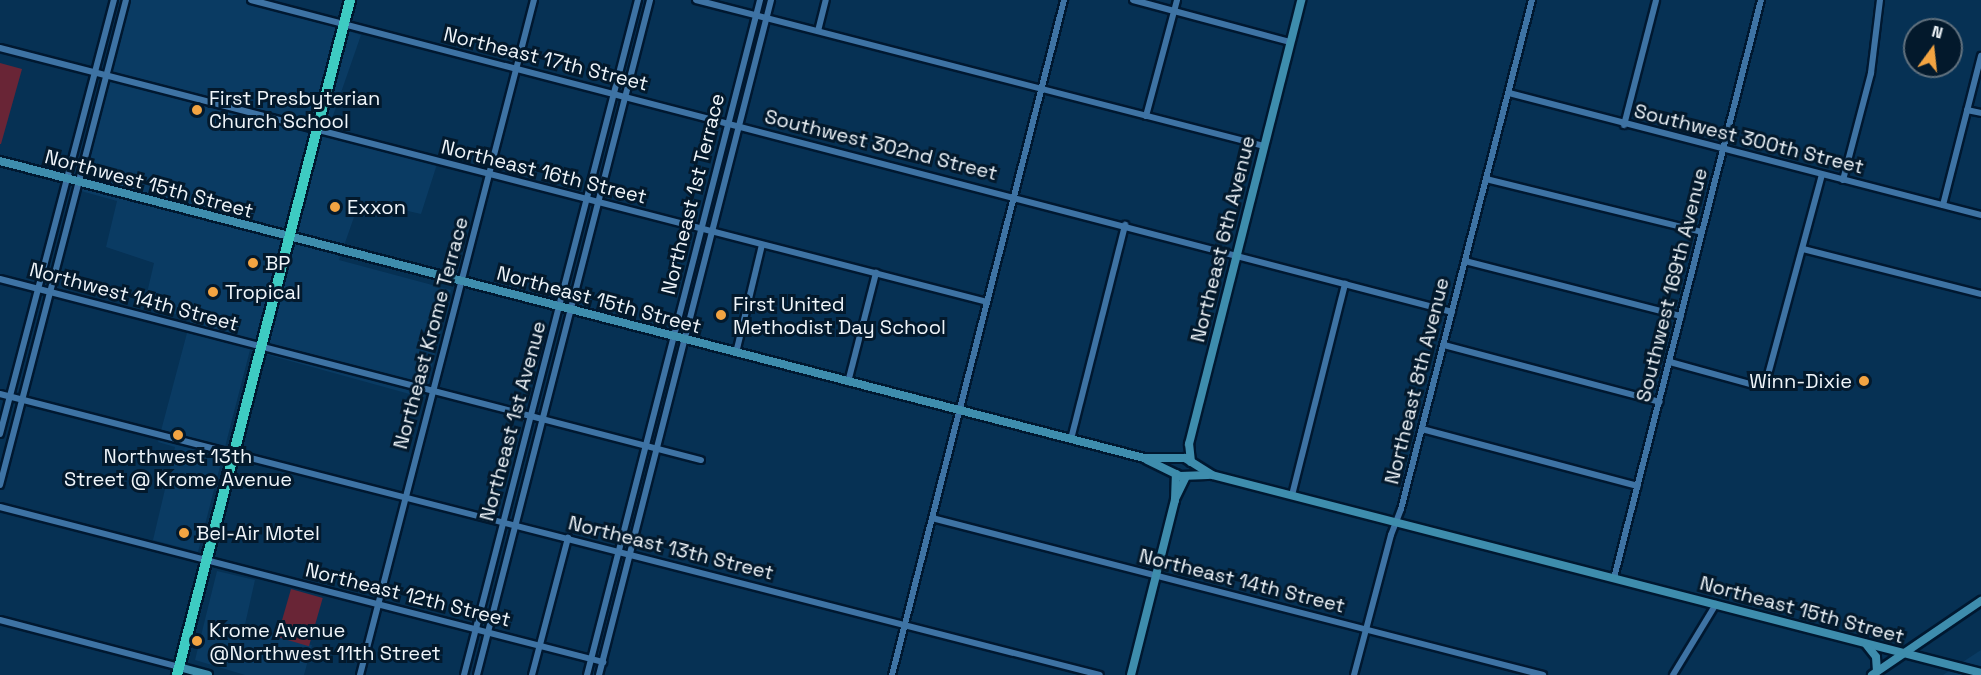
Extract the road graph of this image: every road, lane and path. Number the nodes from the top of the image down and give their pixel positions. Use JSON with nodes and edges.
{"nodes":[{"id":1,"x":114,"y":0,"type":"edge"},
{"id":2,"x":126,"y":0,"type":"edge"},
{"id":3,"x":251,"y":0,"type":"edge"},
{"id":4,"x":350,"y":0,"type":"edge"},
{"id":5,"x":534,"y":0,"type":"edge"},
{"id":6,"x":638,"y":0,"type":"edge"},
{"id":7,"x":650,"y":0,"type":"edge"},
{"id":8,"x":696,"y":0,"type":"edge"},
{"id":9,"x":760,"y":0,"type":"edge"},
{"id":10,"x":771,"y":0,"type":"edge"},
{"id":11,"x":826,"y":0,"type":"edge"},
{"id":12,"x":1064,"y":0,"type":"edge"},
{"id":13,"x":1133,"y":0,"type":"edge"},
{"id":14,"x":1177,"y":0,"type":"edge"},
{"id":15,"x":1301,"y":0,"type":"edge"},
{"id":16,"x":1532,"y":0,"type":"edge"},
{"id":17,"x":1656,"y":0,"type":"edge"},
{"id":18,"x":1761,"y":0,"type":"edge"},
{"id":19,"x":1880,"y":0,"type":"edge"},
{"id":20,"x":1174,"y":11,"type":"junction"},
{"id":21,"x":756,"y":15,"type":"junction"},
{"id":22,"x":766,"y":18,"type":"junction"},
{"id":23,"x":344,"y":25,"type":"junction"},
{"id":24,"x":818,"y":31,"type":"junction"},
{"id":25,"x":1290,"y":42,"type":"junction"},
{"id":26,"x":0,"y":48,"type":"edge"},
{"id":27,"x":1981,"y":56,"type":"edge"},
{"id":28,"x":516,"y":68,"type":"junction"},
{"id":29,"x":95,"y":72,"type":"junction"},
{"id":30,"x":107,"y":75,"type":"junction"},
{"id":31,"x":1041,"y":89,"type":"junction"},
{"id":32,"x":614,"y":93,"type":"junction"},
{"id":33,"x":1509,"y":93,"type":"junction"},
{"id":34,"x":625,"y":96,"type":"junction"},
{"id":35,"x":1967,"y":110,"type":"junction"},
{"id":36,"x":1981,"y":113,"type":"edge"},
{"id":37,"x":1146,"y":116,"type":"junction"},
{"id":38,"x":728,"y":123,"type":"junction"},
{"id":39,"x":1624,"y":125,"type":"junction"},
{"id":40,"x":739,"y":126,"type":"junction"},
{"id":41,"x":316,"y":131,"type":"junction"},
{"id":42,"x":1264,"y":146,"type":"junction"},
{"id":43,"x":1724,"y":150,"type":"junction"},
{"id":44,"x":0,"y":161,"type":"edge"},
{"id":45,"x":488,"y":175,"type":"junction"},
{"id":46,"x":1822,"y":176,"type":"junction"},
{"id":47,"x":67,"y":179,"type":"junction"},
{"id":48,"x":1486,"y":179,"type":"junction"},
{"id":49,"x":1843,"y":180,"type":"junction"},
{"id":50,"x":79,"y":182,"type":"junction"},
{"id":51,"x":1014,"y":195,"type":"junction"},
{"id":52,"x":587,"y":200,"type":"junction"},
{"id":53,"x":598,"y":203,"type":"junction"},
{"id":54,"x":1943,"y":205,"type":"junction"},
{"id":55,"x":1981,"y":215,"type":"edge"},
{"id":56,"x":1125,"y":225,"type":"junction"},
{"id":57,"x":702,"y":229,"type":"junction"},
{"id":58,"x":713,"y":232,"type":"junction"},
{"id":59,"x":1702,"y":232,"type":"junction"},
{"id":60,"x":289,"y":238,"type":"junction"},
{"id":61,"x":762,"y":244,"type":"junction"},
{"id":62,"x":1803,"y":249,"type":"junction"},
{"id":63,"x":1235,"y":255,"type":"junction"},
{"id":64,"x":1465,"y":261,"type":"junction"},
{"id":65,"x":876,"y":273,"type":"junction"},
{"id":66,"x":0,"y":279,"type":"edge"},
{"id":67,"x":461,"y":282,"type":"junction"},
{"id":68,"x":1345,"y":284,"type":"junction"},
{"id":69,"x":39,"y":289,"type":"junction"},
{"id":70,"x":50,"y":292,"type":"junction"},
{"id":71,"x":1981,"y":294,"type":"edge"},
{"id":72,"x":987,"y":302,"type":"junction"},
{"id":73,"x":560,"y":307,"type":"junction"},
{"id":74,"x":571,"y":310,"type":"junction"},
{"id":75,"x":1452,"y":312,"type":"junction"},
{"id":76,"x":1681,"y":316,"type":"junction"},
{"id":77,"x":674,"y":337,"type":"junction"},
{"id":78,"x":685,"y":340,"type":"junction"},
{"id":79,"x":1444,"y":345,"type":"junction"},
{"id":80,"x":260,"y":346,"type":"junction"},
{"id":81,"x":736,"y":353,"type":"junction"},
{"id":82,"x":1670,"y":362,"type":"junction"},
{"id":83,"x":848,"y":382,"type":"junction"},
{"id":84,"x":433,"y":390,"type":"junction"},
{"id":85,"x":0,"y":394,"type":"edge"},
{"id":86,"x":10,"y":397,"type":"junction"},
{"id":87,"x":22,"y":400,"type":"junction"},
{"id":88,"x":1660,"y":402,"type":"junction"},
{"id":89,"x":960,"y":411,"type":"junction"},
{"id":90,"x":531,"y":416,"type":"junction"},
{"id":91,"x":543,"y":419,"type":"junction"},
{"id":92,"x":1422,"y":429,"type":"junction"},
{"id":93,"x":0,"y":434,"type":"edge"},
{"id":94,"x":1071,"y":439,"type":"junction"},
{"id":95,"x":1189,"y":444,"type":"junction"},
{"id":96,"x":646,"y":445,"type":"junction"},
{"id":97,"x":657,"y":448,"type":"junction"},
{"id":98,"x":233,"y":453,"type":"junction"},
{"id":99,"x":1144,"y":458,"type":"junction"},
{"id":100,"x":1178,"y":459,"type":"junction"},
{"id":101,"x":700,"y":460,"type":"dead end"},
{"id":102,"x":1191,"y":464,"type":"junction"},
{"id":103,"x":1175,"y":473,"type":"junction"},
{"id":104,"x":1212,"y":475,"type":"junction"},
{"id":105,"x":1187,"y":476,"type":"junction"},
{"id":106,"x":0,"y":485,"type":"edge"},
{"id":107,"x":1638,"y":486,"type":"junction"},
{"id":108,"x":1292,"y":495,"type":"junction"},
{"id":109,"x":405,"y":497,"type":"junction"},
{"id":110,"x":1175,"y":500,"type":"junction"},
{"id":111,"x":0,"y":507,"type":"edge"},
{"id":112,"x":932,"y":518,"type":"junction"},
{"id":113,"x":504,"y":522,"type":"junction"},
{"id":114,"x":1396,"y":522,"type":"junction"},
{"id":115,"x":515,"y":525,"type":"junction"},
{"id":116,"x":568,"y":538,"type":"junction"},
{"id":117,"x":618,"y":552,"type":"junction"},
{"id":118,"x":629,"y":555,"type":"junction"},
{"id":119,"x":206,"y":560,"type":"junction"},
{"id":120,"x":1156,"y":576,"type":"junction"},
{"id":121,"x":1614,"y":578,"type":"junction"},
{"id":122,"x":1981,"y":601,"type":"edge"},
{"id":123,"x":378,"y":604,"type":"junction"},
{"id":124,"x":1716,"y":604,"type":"junction"},
{"id":125,"x":0,"y":620,"type":"edge"},
{"id":126,"x":905,"y":625,"type":"junction"},
{"id":127,"x":476,"y":629,"type":"junction"},
{"id":128,"x":1366,"y":630,"type":"junction"},
{"id":129,"x":489,"y":632,"type":"junction"},
{"id":130,"x":1865,"y":643,"type":"junction"},
{"id":131,"x":539,"y":645,"type":"junction"},
{"id":132,"x":1903,"y":653,"type":"junction"},
{"id":133,"x":591,"y":659,"type":"junction"},
{"id":134,"x":603,"y":662,"type":"junction"},
{"id":135,"x":178,"y":671,"type":"edge"},
{"id":136,"x":1874,"y":673,"type":"edge"},
{"id":137,"x":1981,"y":673,"type":"edge"},
{"id":138,"x":208,"y":675,"type":"edge"},
{"id":139,"x":360,"y":675,"type":"edge"},
{"id":140,"x":464,"y":675,"type":"edge"},
{"id":141,"x":477,"y":675,"type":"edge"},
{"id":142,"x":532,"y":675,"type":"edge"},
{"id":143,"x":587,"y":675,"type":"edge"},
{"id":144,"x":599,"y":675,"type":"edge"},
{"id":145,"x":892,"y":675,"type":"edge"},
{"id":146,"x":1100,"y":675,"type":"edge"},
{"id":147,"x":1131,"y":675,"type":"edge"},
{"id":148,"x":1354,"y":675,"type":"edge"},
{"id":149,"x":1543,"y":675,"type":"edge"},
{"id":150,"x":1673,"y":675,"type":"edge"}],
"edges":[{"from":1,"to":29,"type":"street"},
{"from":2,"to":30,"type":"street"},
{"from":3,"to":23,"type":"street","name":"Northeast 17th Street"},
{"from":4,"to":23,"type":"highway"},
{"from":5,"to":28,"type":"street","name":"Northeast Krome Terrace"},
{"from":6,"to":32,"type":"street","name":"Northeast 1st Avenue"},
{"from":7,"to":34,"type":"street","name":"Northeast 1st Avenue"},
{"from":8,"to":21,"type":"street"},
{"from":9,"to":21,"type":"street","name":"Northeast 1st Terrace"},
{"from":10,"to":22,"type":"street","name":"Northeast 1st Terrace"},
{"from":11,"to":24,"type":"street"},
{"from":12,"to":31,"type":"street"},
{"from":13,"to":20,"type":"street"},
{"from":14,"to":20,"type":"street"},
{"from":15,"to":25,"type":"street","name":"Northeast 6th Avenue"},
{"from":16,"to":33,"type":"street","name":"Northeast 8th Avenue"},
{"from":17,"to":39,"type":"street"},
{"from":18,"to":43,"type":"street","name":"Southwest 169th Avenue"},
{"from":19,"to":49,"type":"street"},
{"from":20,"to":25,"type":"street"},
{"from":20,"to":37,"type":"street"},
{"from":21,"to":22,"type":"street"},
{"from":21,"to":38,"type":"street","name":"Northeast 1st Terrace"},
{"from":22,"to":24,"type":"street"},
{"from":22,"to":40,"type":"street","name":"Northeast 1st Terrace"},
{"from":23,"to":28,"type":"street","name":"Northeast 17th Street"},
{"from":23,"to":41,"type":"highway"},
{"from":24,"to":31,"type":"street"},
{"from":25,"to":42,"type":"street","name":"Northeast 6th Avenue"},
{"from":26,"to":29,"type":"street","name":"Northeast 16th Street"},
{"from":27,"to":35,"type":"street"},
{"from":28,"to":32,"type":"street","name":"Northeast 17th Street"},
{"from":28,"to":45,"type":"street","name":"Northeast Krome Terrace"},
{"from":29,"to":30,"type":"street","name":"Northeast 16th Street"},
{"from":29,"to":47,"type":"street"},
{"from":30,"to":41,"type":"street","name":"Northeast 16th Street"},
{"from":30,"to":50,"type":"street"},
{"from":31,"to":37,"type":"street"},
{"from":31,"to":51,"type":"street"},
{"from":32,"to":34,"type":"street","name":"Northeast 17th Street"},
{"from":32,"to":52,"type":"street","name":"Northeast 1st Avenue"},
{"from":33,"to":39,"type":"street","name":"Southwest 300th Street"},
{"from":33,"to":48,"type":"street","name":"Northeast 8th Avenue"},
{"from":34,"to":38,"type":"street","name":"Northeast 17th Street"},
{"from":34,"to":53,"type":"street","name":"Northeast 1st Avenue"},
{"from":35,"to":36,"type":"street"},
{"from":35,"to":54,"type":"street"},
{"from":37,"to":42,"type":"street"},
{"from":38,"to":40,"type":"street","name":"Northeast 17th Street"},
{"from":38,"to":57,"type":"street","name":"Northeast 1st Terrace"},
{"from":39,"to":43,"type":"street","name":"Southwest 300th Street"},
{"from":40,"to":51,"type":"street","name":"Southwest 302nd Street"},
{"from":40,"to":58,"type":"street","name":"Northeast 1st Terrace"},
{"from":41,"to":45,"type":"street","name":"Northeast 16th Street"},
{"from":41,"to":60,"type":"highway"},
{"from":42,"to":63,"type":"street","name":"Northeast 6th Avenue"},
{"from":43,"to":46,"type":"street","name":"Southwest 300th Street"},
{"from":43,"to":59,"type":"street","name":"Southwest 169th Avenue"},
{"from":44,"to":47,"type":"street","name":"Northwest 15th Street"},
{"from":45,"to":52,"type":"street","name":"Northeast 16th Street"},
{"from":45,"to":67,"type":"street","name":"Northeast Krome Terrace"},
{"from":46,"to":49,"type":"street","name":"Southwest 300th Street"},
{"from":46,"to":62,"type":"street"},
{"from":47,"to":50,"type":"street","name":"Northwest 15th Street"},
{"from":47,"to":69,"type":"street"},
{"from":48,"to":59,"type":"street"},
{"from":48,"to":64,"type":"street","name":"Northeast 8th Avenue"},
{"from":49,"to":54,"type":"street","name":"Southwest 300th Street"},
{"from":50,"to":60,"type":"street","name":"Northwest 15th Street"},
{"from":50,"to":70,"type":"street"},
{"from":51,"to":56,"type":"street"},
{"from":51,"to":72,"type":"street"},
{"from":52,"to":53,"type":"street","name":"Northeast 16th Street"},
{"from":52,"to":73,"type":"street","name":"Northeast 1st Avenue"},
{"from":53,"to":57,"type":"street","name":"Northeast 16th Street"},
{"from":53,"to":74,"type":"street","name":"Northeast 1st Avenue"},
{"from":54,"to":55,"type":"street","name":"Southwest 300th Street"},
{"from":56,"to":63,"type":"street"},
{"from":56,"to":94,"type":"street"},
{"from":57,"to":58,"type":"street","name":"Northeast 16th Street"},
{"from":57,"to":77,"type":"street","name":"Northeast 1st Terrace"},
{"from":58,"to":61,"type":"street","name":"Northeast 16th Street"},
{"from":58,"to":78,"type":"street","name":"Northeast 1st Terrace"},
{"from":59,"to":76,"type":"street","name":"Southwest 169th Avenue"},
{"from":60,"to":67,"type":"street","name":"Northeast 15th Street"},
{"from":60,"to":80,"type":"highway"},
{"from":61,"to":65,"type":"street","name":"Northeast 16th Street"},
{"from":61,"to":81,"type":"street"},
{"from":62,"to":71,"type":"street"},
{"from":62,"to":82,"type":"street"},
{"from":63,"to":68,"type":"street"},
{"from":63,"to":95,"type":"street","name":"Northeast 6th Avenue"},
{"from":64,"to":75,"type":"street","name":"Northeast 8th Avenue"},
{"from":64,"to":76,"type":"street"},
{"from":65,"to":72,"type":"street","name":"Northeast 16th Street"},
{"from":65,"to":83,"type":"street"},
{"from":66,"to":69,"type":"street","name":"Northwest 14th Street"},
{"from":67,"to":73,"type":"street","name":"Northeast 15th Street"},
{"from":67,"to":84,"type":"street","name":"Northeast Krome Terrace"},
{"from":68,"to":75,"type":"street"},
{"from":68,"to":108,"type":"street"},
{"from":69,"to":70,"type":"street","name":"Northwest 14th Street"},
{"from":69,"to":86,"type":"street"},
{"from":70,"to":80,"type":"street","name":"Northwest 14th Street"},
{"from":70,"to":87,"type":"street"},
{"from":72,"to":89,"type":"street"},
{"from":73,"to":74,"type":"street","name":"Northeast 15th Street"},
{"from":73,"to":90,"type":"street","name":"Northeast 1st Avenue"},
{"from":74,"to":77,"type":"street","name":"Northeast 15th Street"},
{"from":74,"to":91,"type":"street","name":"Northeast 1st Avenue"},
{"from":75,"to":79,"type":"street","name":"Northeast 8th Avenue"},
{"from":76,"to":82,"type":"street","name":"Southwest 169th Avenue"},
{"from":77,"to":78,"type":"street","name":"Northeast 15th Street"},
{"from":77,"to":96,"type":"street","name":"Northeast 1st Terrace"},
{"from":78,"to":81,"type":"street","name":"Northeast 15th Street"},
{"from":78,"to":97,"type":"street","name":"Northeast 1st Terrace"},
{"from":79,"to":88,"type":"street"},
{"from":79,"to":92,"type":"street","name":"Northeast 8th Avenue"},
{"from":80,"to":84,"type":"street"},
{"from":80,"to":98,"type":"highway"},
{"from":81,"to":83,"type":"street","name":"Northeast 15th Street"},
{"from":82,"to":88,"type":"street","name":"Southwest 169th Avenue"},
{"from":83,"to":89,"type":"street","name":"Northeast 15th Street"},
{"from":84,"to":90,"type":"street"},
{"from":84,"to":109,"type":"street","name":"Northeast Krome Terrace"},
{"from":85,"to":86,"type":"street","name":"Northeast 13th Street"},
{"from":86,"to":87,"type":"street","name":"Northeast 13th Street"},
{"from":86,"to":93,"type":"street"},
{"from":87,"to":98,"type":"street","name":"Northeast 13th Street"},
{"from":87,"to":106,"type":"street"},
{"from":88,"to":107,"type":"street","name":"Southwest 169th Avenue"},
{"from":89,"to":94,"type":"street","name":"Northeast 15th Street"},
{"from":89,"to":112,"type":"street"},
{"from":90,"to":91,"type":"street"},
{"from":90,"to":113,"type":"street","name":"Northeast 1st Avenue"},
{"from":91,"to":96,"type":"street"},
{"from":91,"to":115,"type":"street","name":"Northeast 1st Avenue"},
{"from":92,"to":107,"type":"street"},
{"from":92,"to":114,"type":"street","name":"Northeast 8th Avenue"},
{"from":94,"to":99,"type":"street","name":"Northeast 15th Street"},
{"from":95,"to":100,"type":"street","name":"Northeast 6th Avenue"},
{"from":95,"to":102,"type":"street","name":"Northeast 6th Avenue"},
{"from":96,"to":97,"type":"street"},
{"from":96,"to":117,"type":"street","name":"Northeast 1st Terrace"},
{"from":97,"to":101,"type":"street"},
{"from":97,"to":118,"type":"street","name":"Northeast 1st Terrace"},
{"from":98,"to":109,"type":"street","name":"Northeast 13th Street"},
{"from":98,"to":119,"type":"highway"},
{"from":99,"to":100,"type":"street","name":"Northeast 15th Street"},
{"from":99,"to":103,"type":"street","name":"Northeast 15th Street"},
{"from":100,"to":102,"type":"street","name":"Northeast 15th Street"},
{"from":100,"to":103,"type":"street"},
{"from":102,"to":104,"type":"street"},
{"from":102,"to":105,"type":"street"},
{"from":103,"to":105,"type":"street","name":"Northeast 15th Street"},
{"from":103,"to":110,"type":"street"},
{"from":104,"to":105,"type":"street"},
{"from":104,"to":108,"type":"street"},
{"from":105,"to":110,"type":"street"},
{"from":107,"to":121,"type":"street","name":"Southwest 169th Avenue"},
{"from":108,"to":114,"type":"street"},
{"from":109,"to":113,"type":"street","name":"Northeast 13th Street"},
{"from":109,"to":123,"type":"street","name":"Northeast Krome Terrace"},
{"from":110,"to":120,"type":"street"},
{"from":111,"to":119,"type":"street","name":"Northeast 12th Street"},
{"from":112,"to":120,"type":"street","name":"Northeast 14th Street"},
{"from":112,"to":126,"type":"street"},
{"from":113,"to":115,"type":"street","name":"Northeast 13th Street"},
{"from":113,"to":127,"type":"street","name":"Northeast 1st Avenue"},
{"from":114,"to":121,"type":"street","name":"Northeast 15th Street"},
{"from":114,"to":128,"type":"street","name":"Northeast 8th Avenue"},
{"from":115,"to":116,"type":"street","name":"Northeast 13th Street"},
{"from":115,"to":129,"type":"street","name":"Northeast 1st Avenue"},
{"from":116,"to":117,"type":"street","name":"Northeast 13th Street"},
{"from":116,"to":131,"type":"street"},
{"from":117,"to":118,"type":"street","name":"Northeast 13th Street"},
{"from":117,"to":133,"type":"street","name":"Northeast 1st Terrace"},
{"from":118,"to":126,"type":"street","name":"Northeast 13th Street"},
{"from":118,"to":134,"type":"street","name":"Northeast 1st Terrace"},
{"from":119,"to":123,"type":"street","name":"Northeast 12th Street"},
{"from":119,"to":135,"type":"highway"},
{"from":120,"to":128,"type":"street","name":"Northeast 14th Street"},
{"from":120,"to":147,"type":"street"},
{"from":121,"to":124,"type":"street","name":"Northeast 15th Street"},
{"from":122,"to":132,"type":"street"},
{"from":123,"to":127,"type":"street","name":"Northeast 12th Street"},
{"from":123,"to":139,"type":"street","name":"Northeast Krome Terrace"},
{"from":124,"to":130,"type":"street","name":"Northeast 15th Street"},
{"from":124,"to":150,"type":"street"},
{"from":125,"to":135,"type":"street"},
{"from":126,"to":145,"type":"street"},
{"from":126,"to":146,"type":"street","name":"Northeast 13th Street"},
{"from":127,"to":129,"type":"street","name":"Northeast 12th Street"},
{"from":127,"to":140,"type":"street","name":"Northeast 1st Avenue"},
{"from":128,"to":148,"type":"street","name":"Northeast 8th Avenue"},
{"from":128,"to":149,"type":"street","name":"Northeast 14th Street"},
{"from":129,"to":131,"type":"street","name":"Northeast 12th Street"},
{"from":129,"to":141,"type":"street","name":"Northeast 1st Avenue"},
{"from":130,"to":132,"type":"street","name":"Northeast 15th Street"},
{"from":130,"to":136,"type":"street"},
{"from":131,"to":133,"type":"street","name":"Northeast 12th Street"},
{"from":131,"to":142,"type":"street"},
{"from":132,"to":136,"type":"street"},
{"from":132,"to":137,"type":"street","name":"Northeast 15th Street"},
{"from":133,"to":134,"type":"street","name":"Northeast 12th Street"},
{"from":133,"to":143,"type":"street","name":"Northeast 1st Terrace"},
{"from":134,"to":144,"type":"street","name":"Northeast 1st Terrace"},
{"from":135,"to":138,"type":"street"}]}
